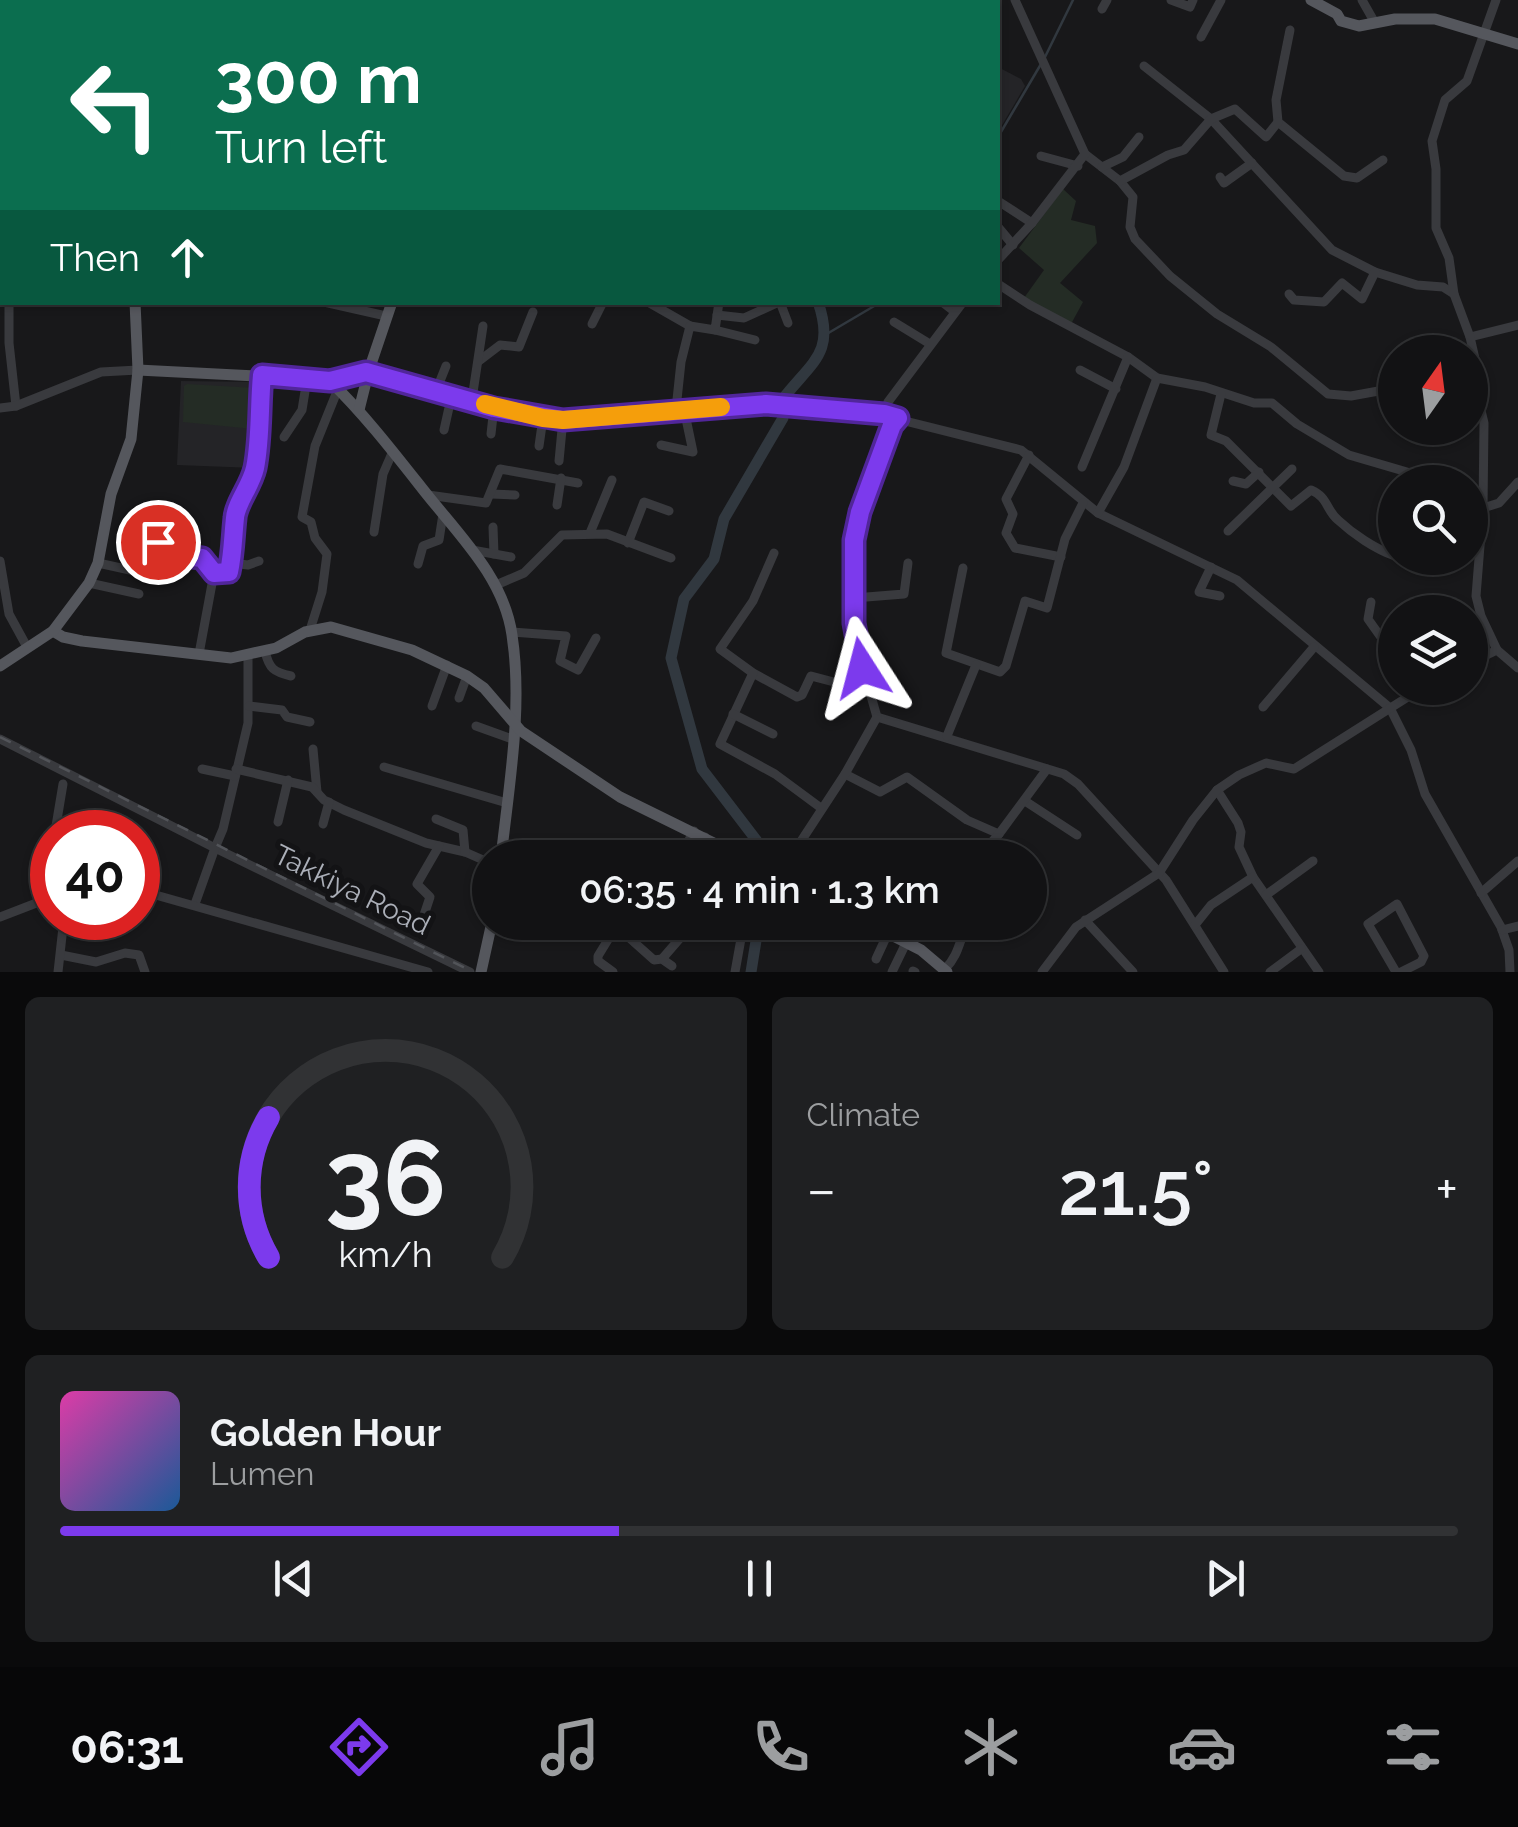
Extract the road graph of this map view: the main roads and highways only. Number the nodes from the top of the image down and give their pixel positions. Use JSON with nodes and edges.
{"nodes":[{"id":1,"x":1311,"y":0,"type":"edge"},
{"id":2,"x":1518,"y":44,"type":"edge"},
{"id":3,"x":135,"y":305,"type":"edge"},
{"id":4,"x":391,"y":305,"type":"edge"},
{"id":5,"x":138,"y":370,"type":"junction"},
{"id":6,"x":366,"y":372,"type":"junction"},
{"id":7,"x":334,"y":385,"type":"junction"},
{"id":8,"x":359,"y":410,"type":"junction"},
{"id":9,"x":53,"y":630,"type":"junction"},
{"id":10,"x":0,"y":666,"type":"edge"},
{"id":11,"x":514,"y":725,"type":"junction"},
{"id":12,"x":503,"y":840,"type":"edge"},
{"id":13,"x":710,"y":840,"type":"edge"},
{"id":14,"x":488,"y":940,"type":"edge"},
{"id":15,"x":901,"y":940,"type":"edge"},
{"id":16,"x":941,"y":970,"type":"edge"},
{"id":17,"x":481,"y":972,"type":"edge"}],
"edges":[{"from":1,"to":2,"type":"main road"},
{"from":3,"to":5,"type":"main road"},
{"from":4,"to":6,"type":"main road"},
{"from":5,"to":7,"type":"main road"},
{"from":5,"to":9,"type":"main road"},
{"from":6,"to":7,"type":"main road"},
{"from":6,"to":8,"type":"main road"},
{"from":7,"to":8,"type":"main road"},
{"from":8,"to":11,"type":"main road"},
{"from":9,"to":10,"type":"main road"},
{"from":9,"to":11,"type":"main road"},
{"from":11,"to":12,"type":"main road"},
{"from":11,"to":13,"type":"main road"},
{"from":14,"to":17,"type":"main road"},
{"from":15,"to":16,"type":"main road"}]}
